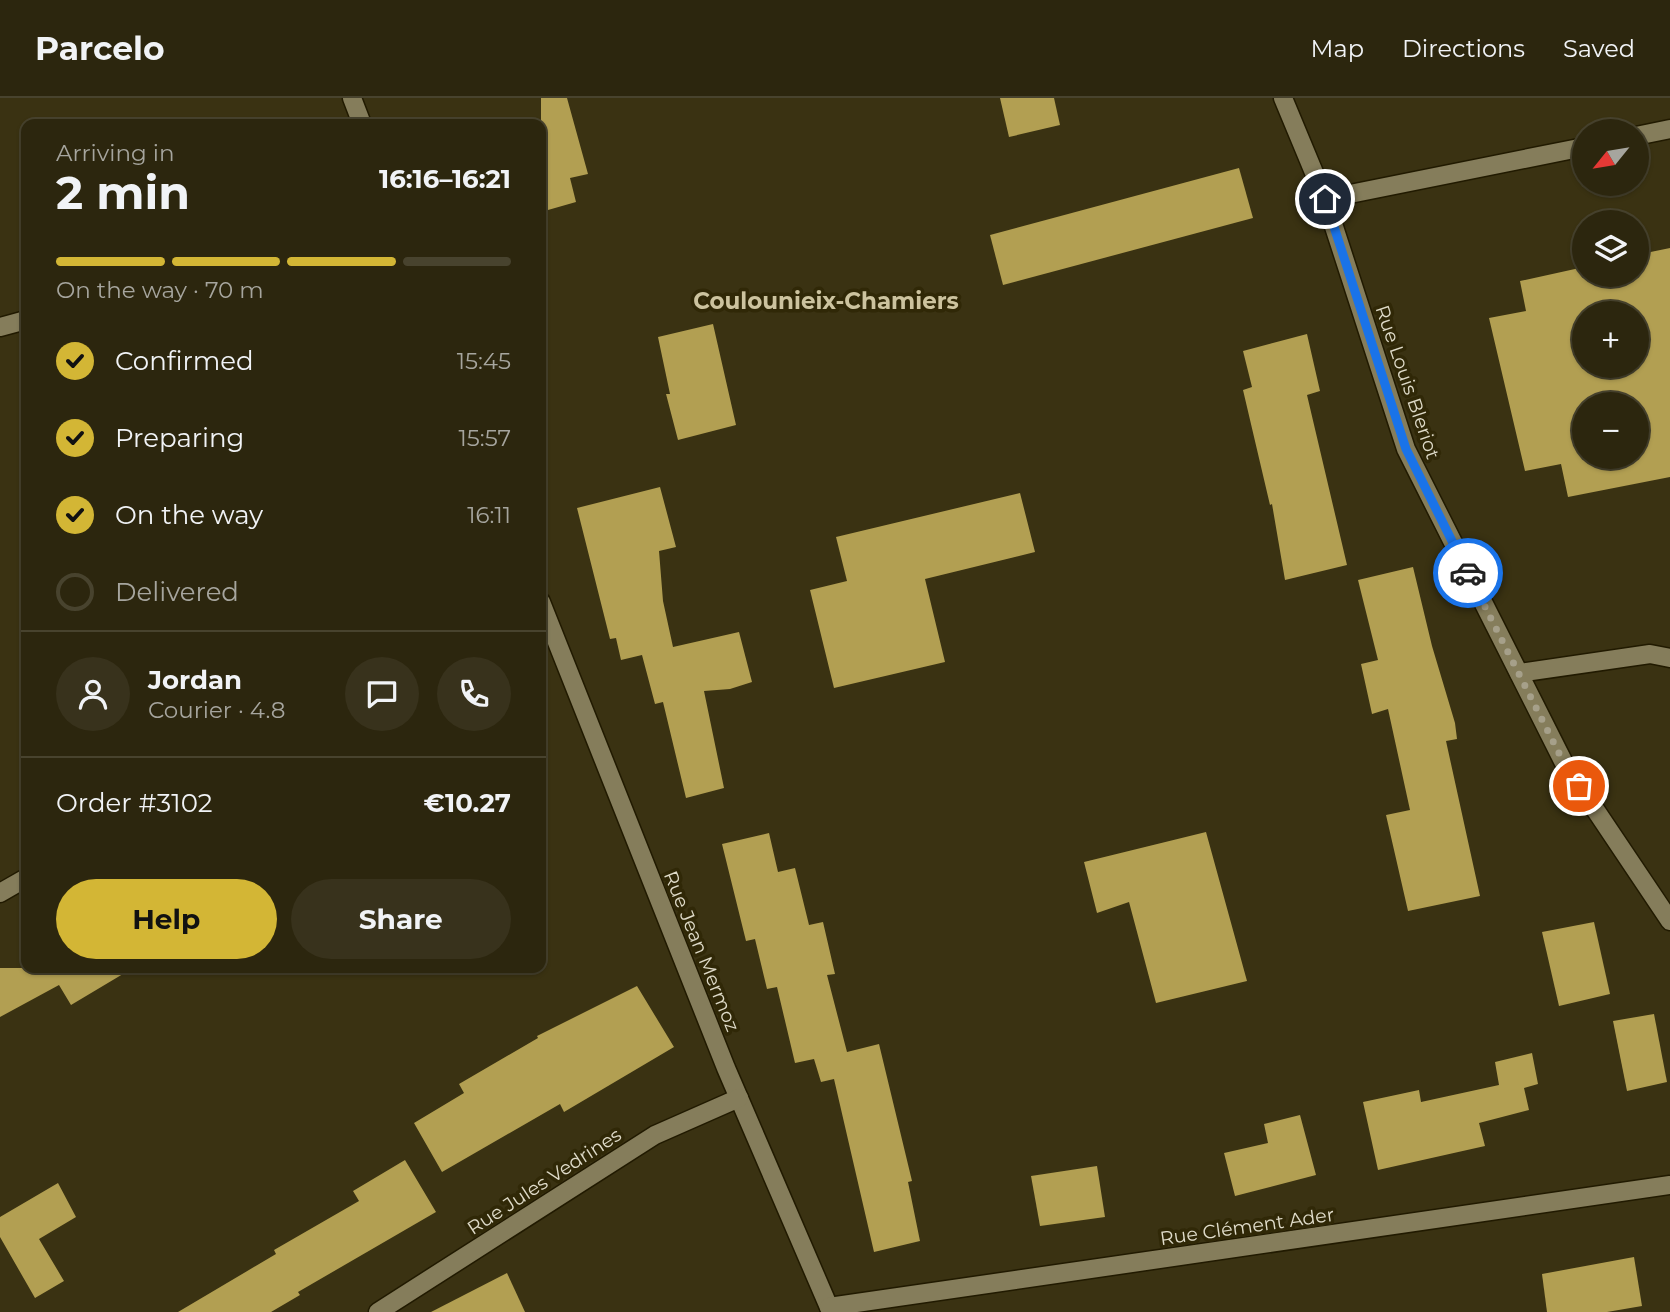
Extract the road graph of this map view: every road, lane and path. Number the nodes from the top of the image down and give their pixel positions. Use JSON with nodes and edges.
{"nodes":[{"id":1,"x":352,"y":98,"type":"edge"},
{"id":2,"x":1283,"y":98,"type":"edge"},
{"id":3,"x":360,"y":119,"type":"edge"},
{"id":4,"x":1670,"y":130,"type":"edge"},
{"id":5,"x":1649,"y":134,"type":"edge"},
{"id":6,"x":1572,"y":149,"type":"edge"},
{"id":7,"x":1325,"y":199,"type":"junction"},
{"id":8,"x":21,"y":321,"type":"edge"},
{"id":9,"x":0,"y":327,"type":"edge"},
{"id":10,"x":546,"y":615,"type":"edge"},
{"id":11,"x":1670,"y":657,"type":"edge"},
{"id":12,"x":1518,"y":673,"type":"junction"},
{"id":13,"x":21,"y":881,"type":"edge"},
{"id":14,"x":0,"y":893,"type":"edge"},
{"id":15,"x":1670,"y":921,"type":"edge"},
{"id":16,"x":739,"y":1098,"type":"junction"},
{"id":17,"x":1670,"y":1185,"type":"edge"},
{"id":18,"x":830,"y":1310,"type":"edge"},
{"id":19,"x":378,"y":1312,"type":"edge"}],
"edges":[{"from":1,"to":3,"type":"street"},
{"from":2,"to":7,"type":"street","name":"Rue Louis Bleriot"},
{"from":4,"to":5,"type":"street"},
{"from":6,"to":7,"type":"street"},
{"from":7,"to":12,"type":"street","name":"Rue Louis Bleriot"},
{"from":8,"to":9,"type":"street"},
{"from":10,"to":16,"type":"street","name":"Rue Jean Mermoz"},
{"from":11,"to":12,"type":"street"},
{"from":12,"to":15,"type":"street","name":"Rue Louis Bleriot"},
{"from":13,"to":14,"type":"street"},
{"from":16,"to":18,"type":"street","name":"Rue Jean Mermoz"},
{"from":16,"to":19,"type":"street","name":"Rue Jules Vedrines"},
{"from":17,"to":18,"type":"street","name":"Rue Clément Ader"}]}
